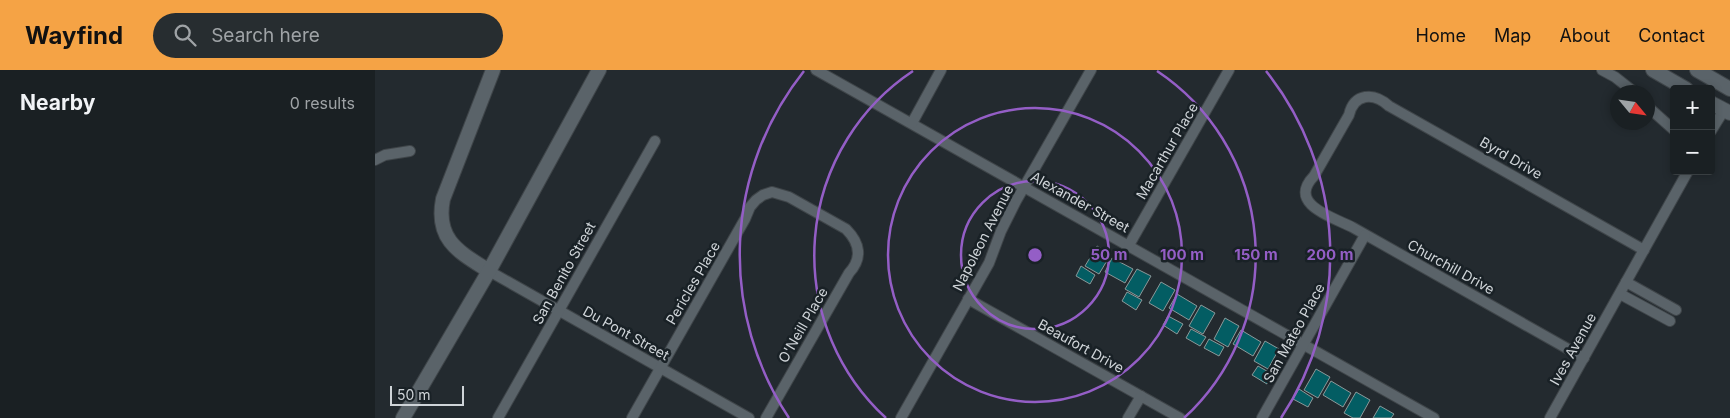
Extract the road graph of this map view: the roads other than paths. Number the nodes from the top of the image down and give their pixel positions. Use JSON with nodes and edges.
{"nodes":[{"id":1,"x":493,"y":70,"type":"edge"},
{"id":2,"x":599,"y":70,"type":"edge"},
{"id":3,"x":817,"y":70,"type":"edge"},
{"id":4,"x":941,"y":70,"type":"edge"},
{"id":5,"x":1091,"y":70,"type":"edge"},
{"id":6,"x":1229,"y":70,"type":"edge"},
{"id":7,"x":1602,"y":70,"type":"edge"},
{"id":8,"x":1653,"y":70,"type":"edge"},
{"id":9,"x":1697,"y":70,"type":"edge"},
{"id":10,"x":1625,"y":85,"type":"edge"},
{"id":11,"x":1679,"y":85,"type":"edge"},
{"id":12,"x":1730,"y":89,"type":"edge"},
{"id":13,"x":1362,"y":97,"type":"joint"},
{"id":14,"x":1715,"y":105,"type":"edge"},
{"id":15,"x":1728,"y":110,"type":"edge"},
{"id":16,"x":1655,"y":113,"type":"edge"},
{"id":17,"x":912,"y":122,"type":"junction"},
{"id":18,"x":1670,"y":126,"type":"edge"},
{"id":19,"x":1712,"y":130,"type":"edge"},
{"id":20,"x":655,"y":141,"type":"dead end"},
{"id":21,"x":410,"y":151,"type":"dead end"},
{"id":22,"x":375,"y":160,"type":"edge"},
{"id":23,"x":1686,"y":175,"type":"edge"},
{"id":24,"x":1025,"y":186,"type":"junction"},
{"id":25,"x":768,"y":193,"type":"joint"},
{"id":26,"x":1365,"y":235,"type":"junction"},
{"id":27,"x":1129,"y":245,"type":"junction"},
{"id":28,"x":1644,"y":250,"type":"junction"},
{"id":29,"x":489,"y":272,"type":"junction"},
{"id":30,"x":1626,"y":282,"type":"junction"},
{"id":31,"x":1620,"y":294,"type":"junction"},
{"id":32,"x":968,"y":299,"type":"junction"},
{"id":33,"x":559,"y":310,"type":"junction"},
{"id":34,"x":1676,"y":310,"type":"dead end"},
{"id":35,"x":1670,"y":321,"type":"dead end"},
{"id":36,"x":1304,"y":344,"type":"junction"},
{"id":37,"x":1584,"y":358,"type":"junction"},
{"id":38,"x":661,"y":368,"type":"junction"},
{"id":39,"x":1141,"y":396,"type":"junction"},
{"id":40,"x":403,"y":418,"type":"edge"},
{"id":41,"x":498,"y":418,"type":"edge"},
{"id":42,"x":632,"y":418,"type":"edge"},
{"id":43,"x":749,"y":418,"type":"edge"},
{"id":44,"x":767,"y":418,"type":"edge"},
{"id":45,"x":901,"y":418,"type":"edge"},
{"id":46,"x":1128,"y":418,"type":"edge"},
{"id":47,"x":1180,"y":418,"type":"edge"},
{"id":48,"x":1262,"y":418,"type":"edge"},
{"id":49,"x":1434,"y":418,"type":"edge"},
{"id":50,"x":1550,"y":418,"type":"edge"}],
"edges":[{"from":1,"to":29,"type":"main road"},
{"from":2,"to":29,"type":"main road"},
{"from":3,"to":17,"type":"street","name":"Alexander Street"},
{"from":4,"to":17,"type":"street"},
{"from":5,"to":24,"type":"street","name":"Napoleon Avenue"},
{"from":6,"to":27,"type":"street","name":"Macarthur Place"},
{"from":7,"to":10,"type":"street"},
{"from":8,"to":11,"type":"main road"},
{"from":9,"to":12,"type":"main road"},
{"from":13,"to":26,"type":"street","name":"Churchill Drive"},
{"from":13,"to":28,"type":"street","name":"Byrd Drive"},
{"from":14,"to":15,"type":"main road"},
{"from":15,"to":19,"type":"street"},
{"from":16,"to":18,"type":"street"},
{"from":17,"to":24,"type":"street","name":"Alexander Street"},
{"from":20,"to":33,"type":"street","name":"San Benito Street"},
{"from":21,"to":22,"type":"street"},
{"from":23,"to":28,"type":"street","name":"Ives Avenue"},
{"from":24,"to":27,"type":"street","name":"Alexander Street"},
{"from":24,"to":32,"type":"street","name":"Napoleon Avenue"},
{"from":25,"to":38,"type":"street","name":"Pericles Place"},
{"from":25,"to":44,"type":"street","name":"O'Neill Place"},
{"from":26,"to":36,"type":"street","name":"San Mateo Place"},
{"from":26,"to":37,"type":"street","name":"Churchill Drive"},
{"from":27,"to":36,"type":"street","name":"Alexander Street"},
{"from":28,"to":30,"type":"street","name":"Ives Avenue"},
{"from":29,"to":33,"type":"street","name":"Du Pont Street"},
{"from":29,"to":40,"type":"main road"},
{"from":30,"to":31,"type":"street","name":"Ives Avenue"},
{"from":30,"to":34,"type":"street"},
{"from":31,"to":35,"type":"street"},
{"from":31,"to":37,"type":"street","name":"Ives Avenue"},
{"from":32,"to":39,"type":"street","name":"Beaufort Drive"},
{"from":32,"to":45,"type":"street","name":"Napoleon Avenue"},
{"from":33,"to":38,"type":"street","name":"Du Pont Street"},
{"from":33,"to":41,"type":"street","name":"San Benito Street"},
{"from":36,"to":48,"type":"street","name":"San Mateo Place"},
{"from":36,"to":49,"type":"street","name":"Alexander Street"},
{"from":37,"to":50,"type":"street","name":"Ives Avenue"},
{"from":38,"to":42,"type":"street","name":"Pericles Place"},
{"from":38,"to":43,"type":"street","name":"Du Pont Street"},
{"from":39,"to":46,"type":"street"},
{"from":39,"to":47,"type":"street","name":"Beaufort Drive"}]}
